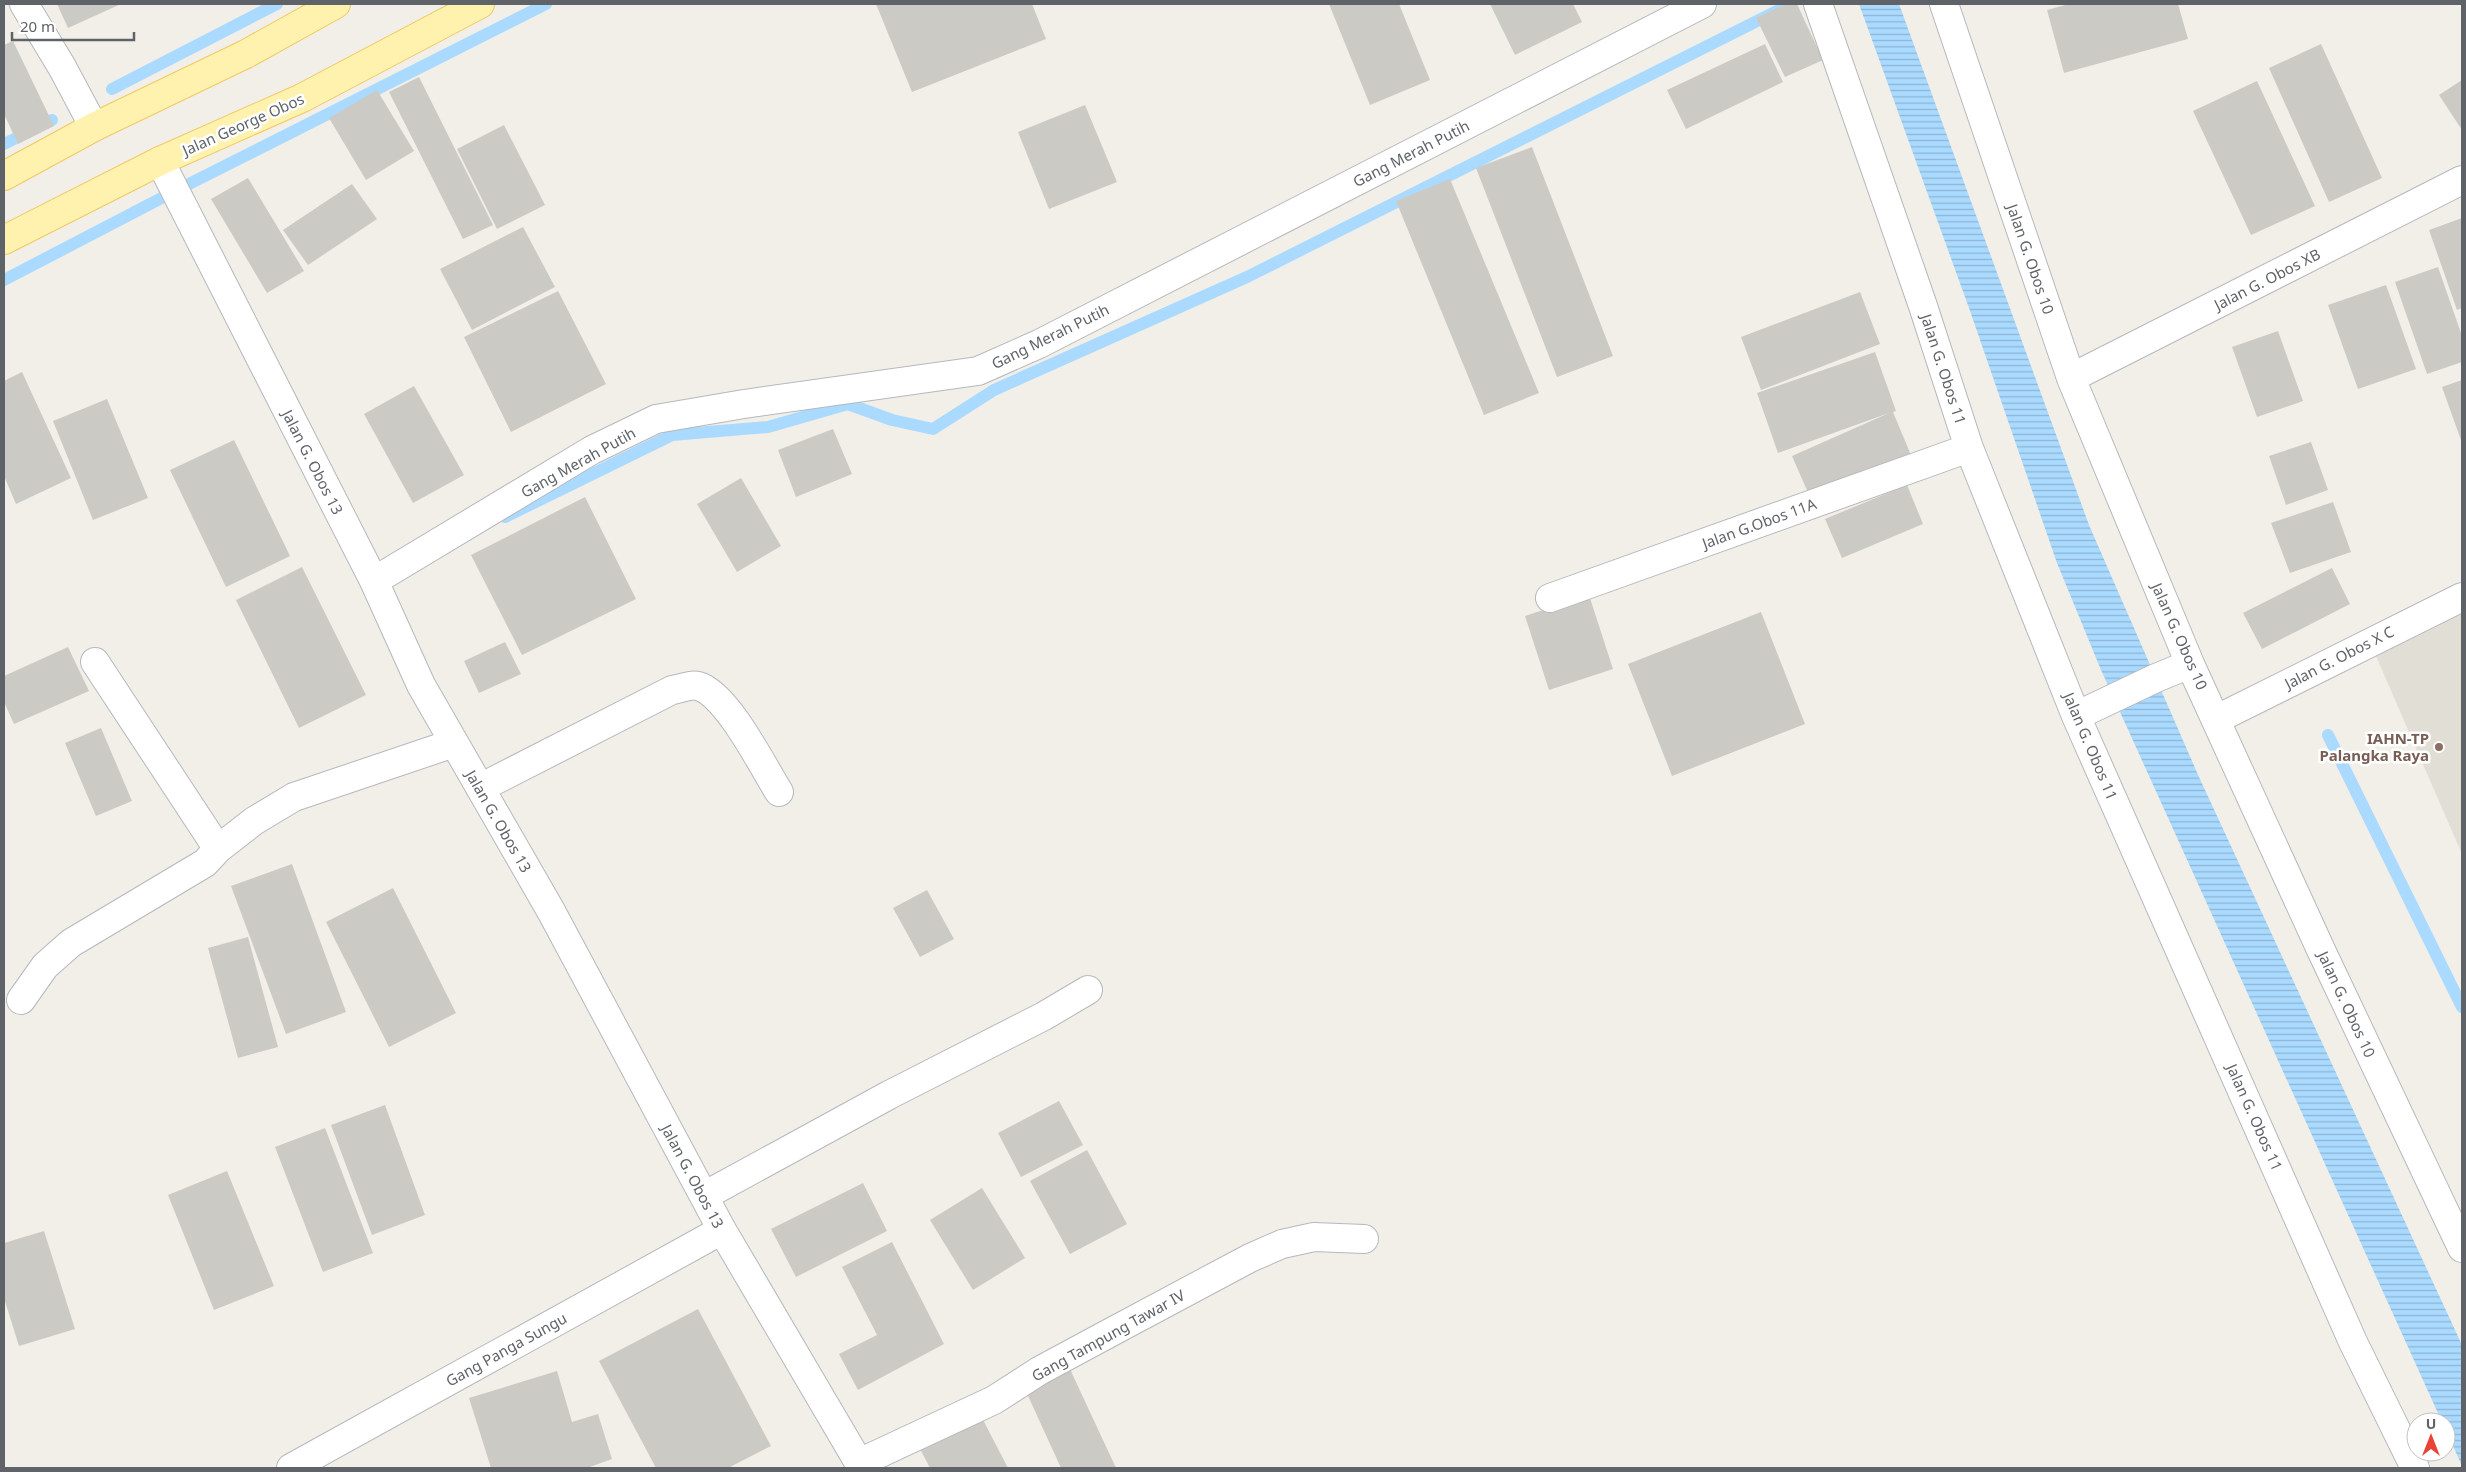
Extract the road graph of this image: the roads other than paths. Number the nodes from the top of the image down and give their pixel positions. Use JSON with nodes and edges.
{"nodes":[{"id":1,"x":24,"y":4,"type":"edge"},
{"id":2,"x":336,"y":4,"type":"edge"},
{"id":3,"x":480,"y":4,"type":"edge"},
{"id":4,"x":1702,"y":4,"type":"edge"},
{"id":5,"x":1818,"y":4,"type":"edge"},
{"id":6,"x":1944,"y":4,"type":"edge"},
{"id":7,"x":94,"y":127,"type":"junction"},
{"id":8,"x":160,"y":161,"type":"junction"},
{"id":9,"x":4,"y":176,"type":"edge"},
{"id":10,"x":2462,"y":180,"type":"edge"},
{"id":11,"x":4,"y":240,"type":"edge"},
{"id":12,"x":2071,"y":378,"type":"junction"},
{"id":13,"x":1969,"y":448,"type":"junction"},
{"id":14,"x":374,"y":581,"type":"junction"},
{"id":15,"x":2462,"y":597,"type":"edge"},
{"id":16,"x":1550,"y":598,"type":"dead end"},
{"id":17,"x":95,"y":662,"type":"dead end"},
{"id":18,"x":2190,"y":664,"type":"junction"},
{"id":19,"x":2076,"y":716,"type":"junction"},
{"id":20,"x":2217,"y":719,"type":"junction"},
{"id":21,"x":454,"y":743,"type":"junction"},
{"id":22,"x":480,"y":788,"type":"junction"},
{"id":23,"x":778,"y":792,"type":"dead end"},
{"id":24,"x":218,"y":849,"type":"junction"},
{"id":25,"x":1088,"y":990,"type":"dead end"},
{"id":26,"x":20,"y":1000,"type":"dead end"},
{"id":27,"x":704,"y":1196,"type":"junction"},
{"id":28,"x":722,"y":1230,"type":"junction"},
{"id":29,"x":1364,"y":1239,"type":"dead end"},
{"id":30,"x":2462,"y":1248,"type":"edge"},
{"id":31,"x":861,"y":1466,"type":"edge"},
{"id":32,"x":291,"y":1468,"type":"edge"},
{"id":33,"x":2415,"y":1468,"type":"edge"}],
"edges":[{"from":1,"to":7,"type":"street"},
{"from":2,"to":7,"type":"main road"},
{"from":3,"to":8,"type":"main road","name":"Jalan George Obos"},
{"from":4,"to":14,"type":"street","name":"Gang Merah Putih"},
{"from":5,"to":13,"type":"street","name":"Jalan G. Obos 11"},
{"from":6,"to":12,"type":"street","name":"Jalan G. Obos 10"},
{"from":7,"to":9,"type":"main road"},
{"from":8,"to":11,"type":"main road","name":"Jalan George Obos"},
{"from":8,"to":14,"type":"street","name":"Jalan G. Obos 13"},
{"from":10,"to":12,"type":"street","name":"Jalan G. Obos XB"},
{"from":12,"to":18,"type":"street","name":"Jalan G. Obos 10"},
{"from":13,"to":16,"type":"street","name":"Jalan G.Obos 11A"},
{"from":13,"to":19,"type":"street","name":"Jalan G. Obos 11"},
{"from":14,"to":21,"type":"street","name":"Jalan G. Obos 13"},
{"from":15,"to":20,"type":"street","name":"Jalan G. Obos X C"},
{"from":17,"to":24,"type":"street"},
{"from":18,"to":19,"type":"street"},
{"from":18,"to":20,"type":"street","name":"Jalan G. Obos 10"},
{"from":19,"to":33,"type":"street","name":"Jalan G. Obos 11"},
{"from":20,"to":30,"type":"street","name":"Jalan G. Obos 10"},
{"from":21,"to":22,"type":"street","name":"Jalan G. Obos 13"},
{"from":21,"to":24,"type":"street"},
{"from":22,"to":23,"type":"street"},
{"from":22,"to":27,"type":"street","name":"Jalan G. Obos 13"},
{"from":24,"to":26,"type":"street"},
{"from":25,"to":27,"type":"street"},
{"from":27,"to":28,"type":"street","name":"Jalan G. Obos 13"},
{"from":28,"to":31,"type":"street","name":"Jalan G. Obos 13"},
{"from":28,"to":32,"type":"street","name":"Gang Panga Sungu"},
{"from":29,"to":31,"type":"street","name":"Gang Tampung Tawar IV"}]}
